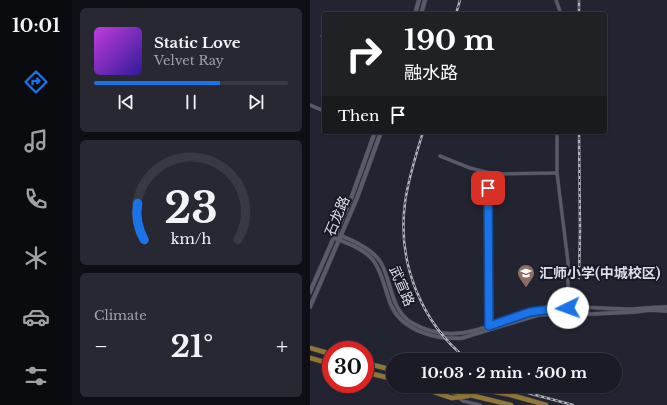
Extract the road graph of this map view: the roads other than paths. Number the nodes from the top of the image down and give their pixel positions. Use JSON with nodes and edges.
{"nodes":[{"id":1,"x":419,"y":0,"type":"edge"},
{"id":2,"x":425,"y":0,"type":"edge"},
{"id":3,"x":556,"y":0,"type":"edge"},
{"id":4,"x":416,"y":12,"type":"edge"},
{"id":5,"x":422,"y":12,"type":"edge"},
{"id":6,"x":560,"y":12,"type":"edge"},
{"id":7,"x":310,"y":105,"type":"edge"},
{"id":8,"x":322,"y":110,"type":"edge"},
{"id":9,"x":378,"y":134,"type":"edge"},
{"id":10,"x":378,"y":134,"type":"edge"},
{"id":11,"x":557,"y":134,"type":"edge"},
{"id":12,"x":440,"y":156,"type":"dead end"},
{"id":13,"x":488,"y":173,"type":"junction"},
{"id":14,"x":557,"y":173,"type":"junction"},
{"id":15,"x":335,"y":236,"type":"junction"},
{"id":16,"x":340,"y":238,"type":"junction"},
{"id":17,"x":310,"y":292,"type":"edge"},
{"id":18,"x":310,"y":307,"type":"edge"},
{"id":19,"x":568,"y":307,"type":"junction"},
{"id":20,"x":667,"y":307,"type":"edge"},
{"id":21,"x":667,"y":311,"type":"edge"},
{"id":22,"x":568,"y":313,"type":"junction"},
{"id":23,"x":489,"y":328,"type":"junction"},
{"id":24,"x":310,"y":348,"type":"edge"},
{"id":25,"x":322,"y":351,"type":"edge"},
{"id":26,"x":310,"y":358,"type":"edge"},
{"id":27,"x":322,"y":361,"type":"edge"},
{"id":28,"x":374,"y":365,"type":"edge"},
{"id":29,"x":386,"y":368,"type":"edge"},
{"id":30,"x":374,"y":374,"type":"edge"},
{"id":31,"x":386,"y":377,"type":"edge"},
{"id":32,"x":438,"y":393,"type":"edge"},
{"id":33,"x":458,"y":393,"type":"edge"},
{"id":34,"x":500,"y":393,"type":"edge"},
{"id":35,"x":470,"y":395,"type":"junction"},
{"id":36,"x":459,"y":398,"type":"junction"},
{"id":37,"x":480,"y":405,"type":"edge"},
{"id":38,"x":511,"y":405,"type":"edge"},
{"id":39,"x":546,"y":405,"type":"edge"}],
"edges":[{"from":1,"to":4,"type":"main road"},
{"from":2,"to":5,"type":"main road"},
{"from":3,"to":6,"type":"street"},
{"from":7,"to":8,"type":"street"},
{"from":9,"to":15,"type":"main road","name":"石龙路"},
{"from":10,"to":16,"type":"main road","name":"石龙路"},
{"from":11,"to":14,"type":"street"},
{"from":12,"to":13,"type":"street"},
{"from":13,"to":14,"type":"street"},
{"from":13,"to":23,"type":"street"},
{"from":14,"to":19,"type":"street"},
{"from":15,"to":16,"type":"street"},
{"from":15,"to":17,"type":"main road","name":"石龙路"},
{"from":16,"to":18,"type":"main road","name":"石龙路"},
{"from":16,"to":23,"type":"street"},
{"from":19,"to":20,"type":"street"},
{"from":19,"to":22,"type":"street"},
{"from":19,"to":23,"type":"street"},
{"from":21,"to":22,"type":"street"},
{"from":22,"to":23,"type":"street"},
{"from":24,"to":25,"type":"main road"},
{"from":26,"to":27,"type":"main road"},
{"from":28,"to":29,"type":"main road"},
{"from":30,"to":31,"type":"main road"},
{"from":32,"to":36,"type":"main road"},
{"from":33,"to":35,"type":"main road"},
{"from":34,"to":39,"type":"main road"},
{"from":35,"to":36,"type":"main road"},
{"from":35,"to":38,"type":"main road"},
{"from":36,"to":37,"type":"street"}]}
